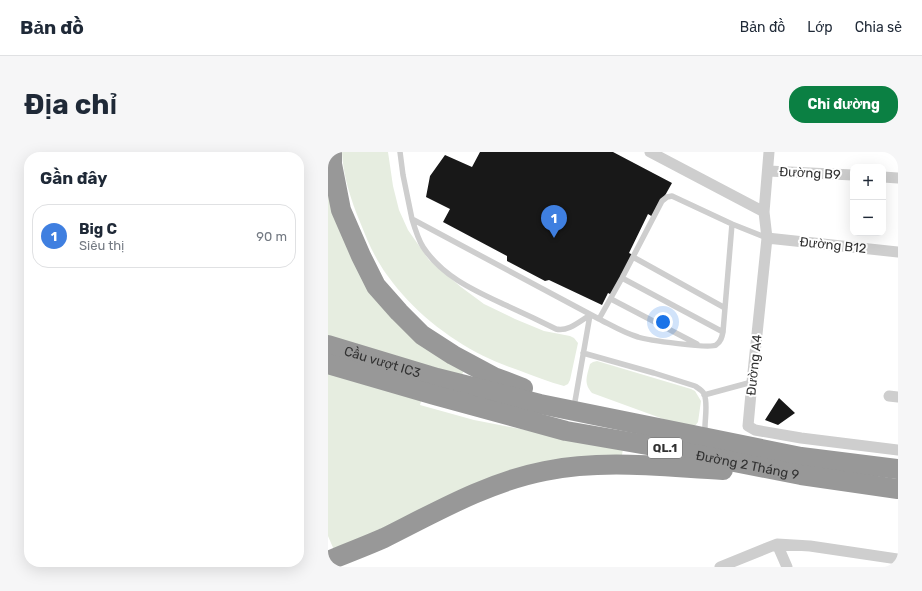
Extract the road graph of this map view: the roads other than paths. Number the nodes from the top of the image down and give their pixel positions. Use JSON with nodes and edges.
{"nodes":[{"id":1,"x":332,"y":152,"type":"edge"},
{"id":2,"x":400,"y":152,"type":"edge"},
{"id":3,"x":650,"y":152,"type":"edge"},
{"id":4,"x":769,"y":152,"type":"edge"},
{"id":5,"x":768,"y":171,"type":"junction"},
{"id":6,"x":328,"y":173,"type":"edge"},
{"id":7,"x":850,"y":175,"type":"edge"},
{"id":8,"x":886,"y":177,"type":"edge"},
{"id":9,"x":898,"y":178,"type":"edge"},
{"id":10,"x":341,"y":210,"type":"junction"},
{"id":11,"x":764,"y":212,"type":"junction"},
{"id":12,"x":412,"y":219,"type":"junction"},
{"id":13,"x":732,"y":224,"type":"junction"},
{"id":14,"x":767,"y":238,"type":"junction"},
{"id":15,"x":898,"y":252,"type":"edge"},
{"id":16,"x":633,"y":257,"type":"junction"},
{"id":17,"x":622,"y":278,"type":"junction"},
{"id":18,"x":610,"y":299,"type":"junction"},
{"id":19,"x":725,"y":308,"type":"junction"},
{"id":20,"x":590,"y":315,"type":"junction"},
{"id":21,"x":599,"y":319,"type":"junction"},
{"id":22,"x":723,"y":332,"type":"junction"},
{"id":23,"x":328,"y":345,"type":"edge"},
{"id":24,"x":700,"y":346,"type":"junction"},
{"id":25,"x":583,"y":353,"type":"junction"},
{"id":26,"x":328,"y":364,"type":"edge"},
{"id":27,"x":752,"y":382,"type":"junction"},
{"id":28,"x":436,"y":386,"type":"junction"},
{"id":29,"x":704,"y":394,"type":"junction"},
{"id":30,"x":574,"y":407,"type":"junction"},
{"id":31,"x":655,"y":427,"type":"junction"},
{"id":32,"x":705,"y":427,"type":"dead end"},
{"id":33,"x":898,"y":450,"type":"edge"},
{"id":34,"x":898,"y":469,"type":"edge"},
{"id":35,"x":801,"y":475,"type":"junction"},
{"id":36,"x":898,"y":489,"type":"edge"},
{"id":37,"x":382,"y":539,"type":"junction"},
{"id":38,"x":777,"y":544,"type":"junction"},
{"id":39,"x":898,"y":558,"type":"edge"},
{"id":40,"x":328,"y":560,"type":"edge"},
{"id":41,"x":349,"y":567,"type":"edge"},
{"id":42,"x":720,"y":567,"type":"edge"},
{"id":43,"x":787,"y":567,"type":"edge"}],
"edges":[{"from":1,"to":10,"type":"highway"},
{"from":2,"to":12,"type":"lane"},
{"from":3,"to":11,"type":"street"},
{"from":4,"to":5,"type":"street","name":"Đường A4"},
{"from":5,"to":7,"type":"street","name":"Đường B9"},
{"from":5,"to":11,"type":"street","name":"Đường A4"},
{"from":6,"to":10,"type":"highway"},
{"from":8,"to":9,"type":"street"},
{"from":10,"to":30,"type":"highway"},
{"from":11,"to":14,"type":"street","name":"Đường A4"},
{"from":12,"to":20,"type":"lane"},
{"from":12,"to":20,"type":"lane"},
{"from":13,"to":14,"type":"lane"},
{"from":13,"to":16,"type":"lane"},
{"from":13,"to":19,"type":"lane"},
{"from":14,"to":15,"type":"street","name":"Đường B12"},
{"from":14,"to":27,"type":"street","name":"Đường A4"},
{"from":16,"to":17,"type":"lane"},
{"from":16,"to":19,"type":"lane"},
{"from":17,"to":18,"type":"lane"},
{"from":17,"to":22,"type":"lane"},
{"from":18,"to":21,"type":"lane"},
{"from":18,"to":24,"type":"lane"},
{"from":19,"to":22,"type":"lane"},
{"from":20,"to":21,"type":"lane"},
{"from":20,"to":25,"type":"lane"},
{"from":21,"to":24,"type":"lane"},
{"from":22,"to":24,"type":"lane"},
{"from":23,"to":28,"type":"highway","name":"Cầu vượt IC3","number":"QL.1"},
{"from":25,"to":29,"type":"lane"},
{"from":25,"to":30,"type":"lane"},
{"from":26,"to":28,"type":"highway","name":"Cầu vượt IC3","number":"QL.1"},
{"from":27,"to":29,"type":"lane"},
{"from":27,"to":33,"type":"street","name":"Đường A4"},
{"from":28,"to":31,"type":"highway","name":"Đường 2 Tháng 9","number":"QL.1"},
{"from":28,"to":35,"type":"highway","name":"Đường 2 Tháng 9","number":"QL.1"},
{"from":29,"to":32,"type":"lane"},
{"from":30,"to":31,"type":"highway"},
{"from":31,"to":34,"type":"highway","name":"Đường 2 Tháng 9","number":"QL.1"},
{"from":35,"to":36,"type":"highway","name":"Đường 2 Tháng 9","number":"QL.1"},
{"from":35,"to":37,"type":"highway"},
{"from":37,"to":40,"type":"highway"},
{"from":37,"to":41,"type":"highway"},
{"from":38,"to":39,"type":"street"},
{"from":38,"to":42,"type":"street"},
{"from":38,"to":43,"type":"street"}]}
